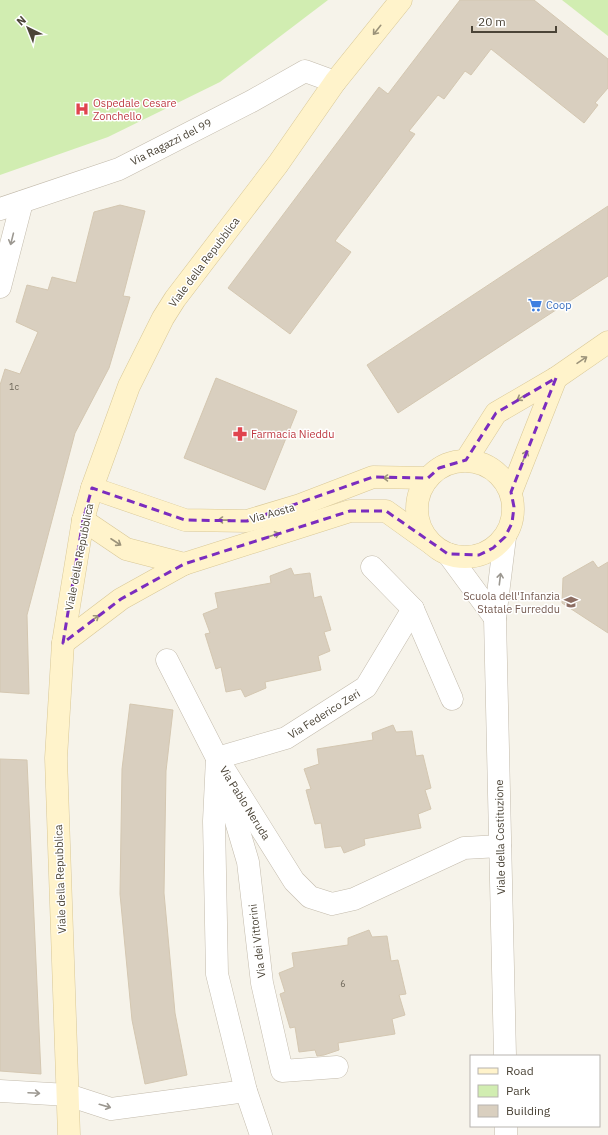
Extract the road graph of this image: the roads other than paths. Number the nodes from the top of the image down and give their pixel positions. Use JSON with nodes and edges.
{"nodes":[{"id":1,"x":401,"y":0,"type":"edge"},
{"id":2,"x":335,"y":82,"type":"junction"},
{"id":3,"x":22,"y":202,"type":"junction"},
{"id":4,"x":0,"y":209,"type":"edge"},
{"id":5,"x":0,"y":287,"type":"edge"},
{"id":6,"x":608,"y":342,"type":"edge"},
{"id":7,"x":556,"y":378,"type":"junction"},
{"id":8,"x":466,"y":460,"type":"junction"},
{"id":9,"x":428,"y":478,"type":"junction"},
{"id":10,"x":92,"y":488,"type":"junction"},
{"id":11,"x":511,"y":492,"type":"junction"},
{"id":12,"x":83,"y":520,"type":"junction"},
{"id":13,"x":505,"y":537,"type":"junction"},
{"id":14,"x":440,"y":549,"type":"junction"},
{"id":15,"x":184,"y":564,"type":"junction"},
{"id":16,"x":372,"y":567,"type":"dead end"},
{"id":17,"x":413,"y":609,"type":"junction"},
{"id":18,"x":495,"y":618,"type":"junction"},
{"id":19,"x":63,"y":643,"type":"junction"},
{"id":20,"x":167,"y":660,"type":"dead end"},
{"id":21,"x":452,"y":699,"type":"dead end"},
{"id":22,"x":217,"y":758,"type":"junction"},
{"id":23,"x":500,"y":846,"type":"junction"},
{"id":24,"x":505,"y":1055,"type":"edge"},
{"id":25,"x":337,"y":1067,"type":"dead end"},
{"id":26,"x":0,"y":1091,"type":"edge"},
{"id":27,"x":246,"y":1091,"type":"junction"},
{"id":28,"x":68,"y":1095,"type":"junction"},
{"id":29,"x":69,"y":1135,"type":"edge"},
{"id":30,"x":261,"y":1135,"type":"edge"}],
"edges":[{"from":1,"to":2,"type":"street","name":"Viale della Repubblica","one_way":true},
{"from":2,"to":3,"type":"street","name":"Via Ragazzi del 99"},
{"from":2,"to":10,"type":"street","name":"Viale della Repubblica"},
{"from":3,"to":4,"type":"street","name":"Via Ragazzi del 99"},
{"from":3,"to":5,"type":"street","one_way":true},
{"from":7,"to":6,"type":"street","one_way":true},
{"from":7,"to":8,"type":"street","one_way":true},
{"from":11,"to":7,"type":"street","name":"Via Aosta","one_way":true},
{"from":8,"to":9,"type":"street","name":"Via Aosta"},
{"from":8,"to":11,"type":"street","name":"Via Aosta"},
{"from":9,"to":10,"type":"street","name":"Via Aosta","one_way":true},
{"from":9,"to":14,"type":"street","name":"Via Aosta"},
{"from":10,"to":12,"type":"street","name":"Viale della Repubblica"},
{"from":11,"to":13,"type":"street","name":"Via Aosta"},
{"from":12,"to":15,"type":"street","one_way":true},
{"from":12,"to":19,"type":"street","name":"Viale della Repubblica"},
{"from":13,"to":14,"type":"street","name":"Via Aosta"},
{"from":18,"to":13,"type":"street","name":"Viale della Costituzione","one_way":true},
{"from":15,"to":14,"type":"street","name":"Via Aosta","one_way":true},
{"from":14,"to":18,"type":"street"},
{"from":19,"to":15,"type":"street","name":"Via Aosta","one_way":true},
{"from":16,"to":17,"type":"street"},
{"from":17,"to":21,"type":"street"},
{"from":17,"to":22,"type":"street","name":"Via Federico Zeri"},
{"from":18,"to":23,"type":"street","name":"Viale della Costituzione"},
{"from":19,"to":28,"type":"street","name":"Viale della Repubblica"},
{"from":20,"to":22,"type":"street"},
{"from":22,"to":23,"type":"street","name":"Via Pablo Neruda"},
{"from":22,"to":25,"type":"street","name":"Via dei Vittorini"},
{"from":22,"to":27,"type":"street","name":"Via Pablo Neruda"},
{"from":23,"to":24,"type":"street","name":"Viale della Costituzione"},
{"from":26,"to":28,"type":"street","one_way":true},
{"from":28,"to":27,"type":"street","one_way":true},
{"from":27,"to":30,"type":"street","name":"Via Pablo Neruda"},
{"from":28,"to":29,"type":"street","name":"Viale della Repubblica"}]}
